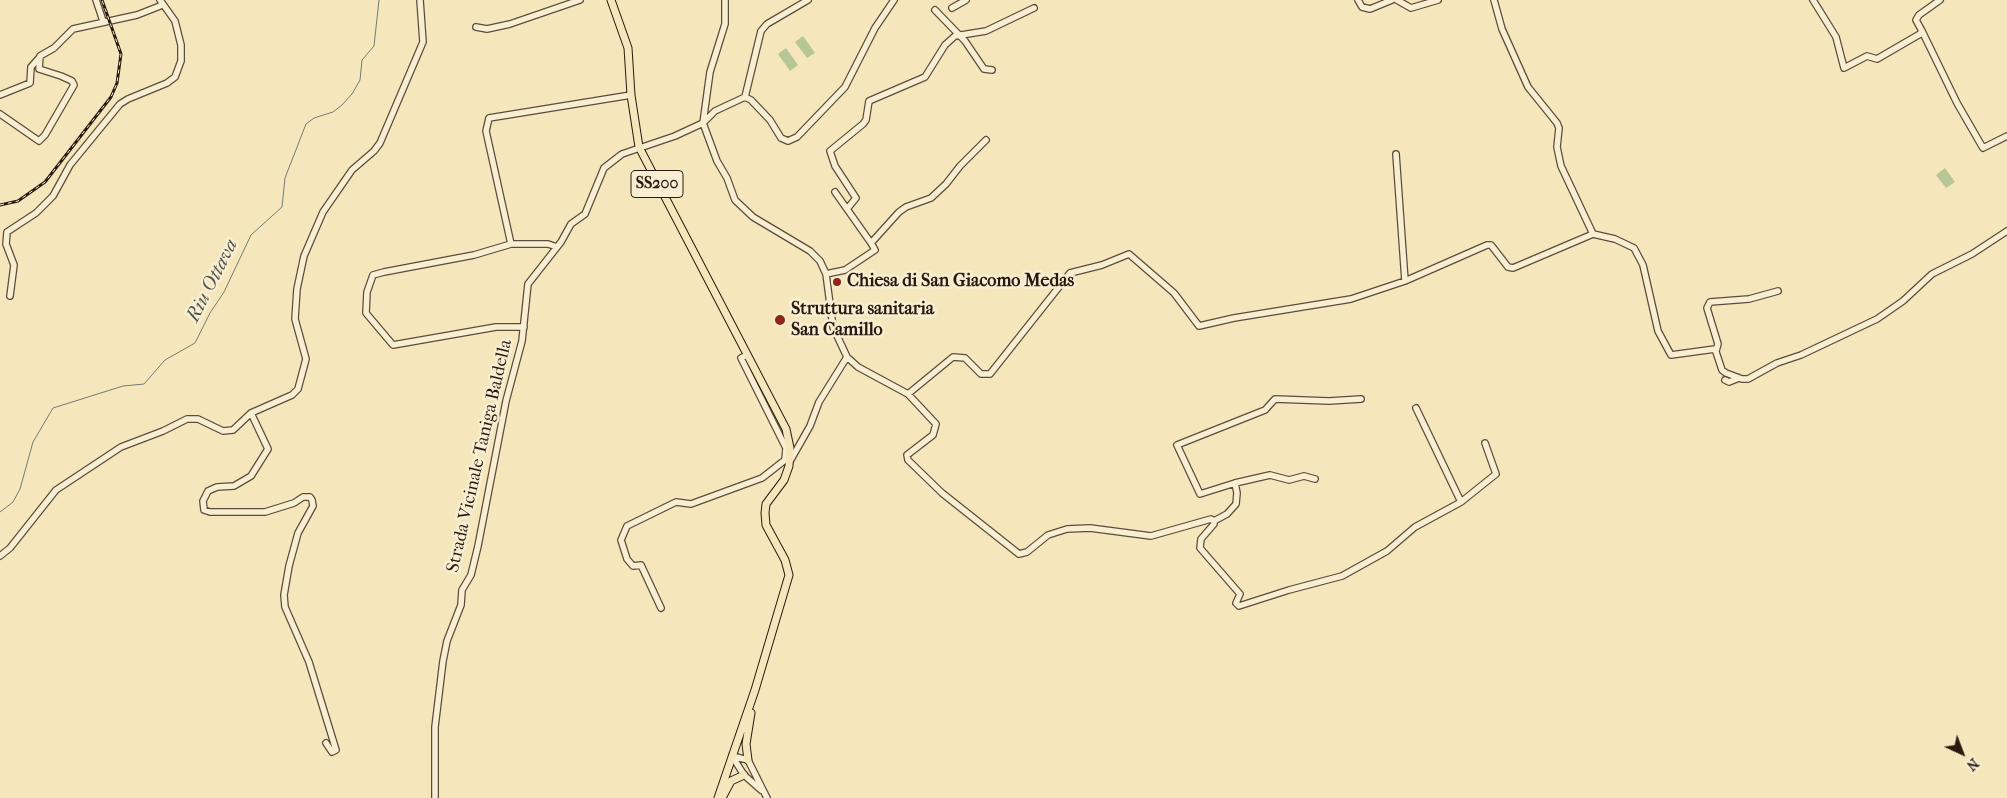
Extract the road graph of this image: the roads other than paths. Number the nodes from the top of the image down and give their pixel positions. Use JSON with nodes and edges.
{"nodes":[{"id":1,"x":96,"y":0,"type":"edge"},
{"id":2,"x":420,"y":0,"type":"edge"},
{"id":3,"x":580,"y":0,"type":"edge"},
{"id":4,"x":725,"y":0,"type":"edge"},
{"id":5,"x":808,"y":0,"type":"edge"},
{"id":6,"x":894,"y":0,"type":"edge"},
{"id":7,"x":966,"y":0,"type":"edge"},
{"id":8,"x":1358,"y":0,"type":"edge"},
{"id":9,"x":1392,"y":0,"type":"edge"},
{"id":10,"x":1398,"y":0,"type":"edge"},
{"id":11,"x":1438,"y":0,"type":"edge"},
{"id":12,"x":1494,"y":0,"type":"edge"},
{"id":13,"x":1813,"y":0,"type":"edge"},
{"id":14,"x":1940,"y":0,"type":"edge"},
{"id":15,"x":161,"y":1,"type":"edge"},
{"id":16,"x":612,"y":1,"type":"edge"},
{"id":17,"x":952,"y":8,"type":"dead end"},
{"id":18,"x":1034,"y":8,"type":"dead end"},
{"id":19,"x":936,"y":10,"type":"dead end"},
{"id":20,"x":103,"y":20,"type":"junction"},
{"id":21,"x":476,"y":27,"type":"dead end"},
{"id":22,"x":1922,"y":31,"type":"junction"},
{"id":23,"x":959,"y":36,"type":"junction"},
{"id":24,"x":39,"y":58,"type":"junction"},
{"id":25,"x":992,"y":70,"type":"dead end"},
{"id":26,"x":0,"y":95,"type":"edge"},
{"id":27,"x":631,"y":95,"type":"junction"},
{"id":28,"x":745,"y":97,"type":"junction"},
{"id":29,"x":0,"y":114,"type":"edge"},
{"id":30,"x":703,"y":122,"type":"junction"},
{"id":31,"x":637,"y":135,"type":"junction"},
{"id":32,"x":2007,"y":136,"type":"edge"},
{"id":33,"x":986,"y":140,"type":"dead end"},
{"id":34,"x":639,"y":147,"type":"junction"},
{"id":35,"x":626,"y":152,"type":"junction"},
{"id":36,"x":1396,"y":154,"type":"dead end"},
{"id":37,"x":643,"y":157,"type":"junction"},
{"id":38,"x":835,"y":192,"type":"dead end"},
{"id":39,"x":847,"y":209,"type":"junction"},
{"id":40,"x":2007,"y":231,"type":"edge"},
{"id":41,"x":1593,"y":234,"type":"junction"},
{"id":42,"x":871,"y":243,"type":"junction"},
{"id":43,"x":511,"y":244,"type":"junction"},
{"id":44,"x":557,"y":247,"type":"junction"},
{"id":45,"x":826,"y":274,"type":"junction"},
{"id":46,"x":1405,"y":281,"type":"junction"},
{"id":47,"x":1778,"y":290,"type":"dead end"},
{"id":48,"x":10,"y":296,"type":"dead end"},
{"id":49,"x":524,"y":327,"type":"junction"},
{"id":50,"x":1716,"y":351,"type":"junction"},
{"id":51,"x":747,"y":355,"type":"junction"},
{"id":52,"x":847,"y":357,"type":"junction"},
{"id":53,"x":1739,"y":378,"type":"junction"},
{"id":54,"x":1725,"y":380,"type":"dead end"},
{"id":55,"x":908,"y":394,"type":"junction"},
{"id":56,"x":1361,"y":399,"type":"dead end"},
{"id":57,"x":1416,"y":408,"type":"dead end"},
{"id":58,"x":251,"y":413,"type":"junction"},
{"id":59,"x":1486,"y":443,"type":"dead end"},
{"id":60,"x":789,"y":463,"type":"junction"},
{"id":61,"x":1315,"y":479,"type":"dead end"},
{"id":62,"x":1235,"y":483,"type":"junction"},
{"id":63,"x":1461,"y":502,"type":"junction"},
{"id":64,"x":1214,"y":521,"type":"junction"},
{"id":65,"x":0,"y":556,"type":"edge"},
{"id":66,"x":661,"y":608,"type":"dead end"},
{"id":67,"x":755,"y":690,"type":"junction"},
{"id":68,"x":326,"y":743,"type":"dead end"},
{"id":69,"x":732,"y":756,"type":"junction"},
{"id":70,"x":748,"y":760,"type":"junction"},
{"id":71,"x":744,"y":775,"type":"junction"},
{"id":72,"x":766,"y":796,"type":"edge"},
{"id":73,"x":435,"y":798,"type":"edge"},
{"id":74,"x":720,"y":798,"type":"edge"}],
"edges":[{"from":1,"to":20,"type":"street"},
{"from":2,"to":58,"type":"street"},
{"from":3,"to":21,"type":"street"},
{"from":4,"to":30,"type":"street"},
{"from":5,"to":28,"type":"street"},
{"from":6,"to":28,"type":"street"},
{"from":7,"to":17,"type":"street"},
{"from":8,"to":9,"type":"street"},
{"from":10,"to":11,"type":"street"},
{"from":12,"to":41,"type":"street"},
{"from":13,"to":22,"type":"street"},
{"from":14,"to":22,"type":"street"},
{"from":15,"to":20,"type":"street"},
{"from":15,"to":48,"type":"street"},
{"from":16,"to":27,"type":"main road","number":"SS200"},
{"from":18,"to":23,"type":"street"},
{"from":19,"to":23,"type":"street"},
{"from":20,"to":24,"type":"street"},
{"from":22,"to":32,"type":"street"},
{"from":23,"to":25,"type":"street"},
{"from":23,"to":39,"type":"street"},
{"from":24,"to":26,"type":"street"},
{"from":24,"to":29,"type":"street"},
{"from":27,"to":31,"type":"main road","number":"SS200"},
{"from":27,"to":43,"type":"street"},
{"from":28,"to":30,"type":"street","name":"Strada Vicinale Taniga Baldella"},
{"from":30,"to":34,"type":"street","name":"Strada Vicinale Taniga Baldella"},
{"from":30,"to":45,"type":"street"},
{"from":31,"to":34,"type":"main road","number":"SS200"},
{"from":31,"to":35,"type":"street","name":"Strada Vicinale Taniga Baldella"},
{"from":33,"to":42,"type":"street"},
{"from":34,"to":35,"type":"street","name":"Strada Vicinale Taniga Baldella"},
{"from":34,"to":37,"type":"main road","number":"SS200"},
{"from":35,"to":37,"type":"street"},
{"from":35,"to":44,"type":"street","name":"Strada Vicinale Taniga Baldella"},
{"from":36,"to":46,"type":"street"},
{"from":37,"to":51,"type":"main road","number":"SS200"},
{"from":38,"to":39,"type":"street"},
{"from":39,"to":42,"type":"street"},
{"from":40,"to":53,"type":"street"},
{"from":41,"to":46,"type":"street"},
{"from":41,"to":50,"type":"street"},
{"from":42,"to":45,"type":"street"},
{"from":43,"to":44,"type":"street","name":"Strada Vicinale Taniga Baldella"},
{"from":43,"to":49,"type":"street","name":"Strada Vicinale Taniga Baldella"},
{"from":44,"to":49,"type":"street","name":"Strada Vicinale Taniga Baldella"},
{"from":45,"to":52,"type":"street"},
{"from":46,"to":55,"type":"street"},
{"from":47,"to":50,"type":"street"},
{"from":49,"to":73,"type":"street","name":"Strada Vicinale Taniga Baldella"},
{"from":50,"to":53,"type":"street"},
{"from":51,"to":60,"type":"main road","number":"SS200"},
{"from":51,"to":66,"type":"street"},
{"from":52,"to":55,"type":"street"},
{"from":52,"to":60,"type":"street"},
{"from":53,"to":54,"type":"street"},
{"from":55,"to":64,"type":"street"},
{"from":56,"to":62,"type":"street"},
{"from":57,"to":63,"type":"street"},
{"from":58,"to":65,"type":"street"},
{"from":58,"to":68,"type":"street"},
{"from":59,"to":63,"type":"street"},
{"from":60,"to":67,"type":"main road","number":"SS200"},
{"from":61,"to":62,"type":"street"},
{"from":62,"to":64,"type":"street"},
{"from":63,"to":64,"type":"street"},
{"from":67,"to":69,"type":"main road","number":"SS200"},
{"from":67,"to":70,"type":"main road"},
{"from":69,"to":70,"type":"street"},
{"from":69,"to":71,"type":"street"},
{"from":69,"to":74,"type":"main road","number":"SS200"},
{"from":70,"to":72,"type":"street"},
{"from":71,"to":72,"type":"street"},
{"from":71,"to":74,"type":"main road"}]}
